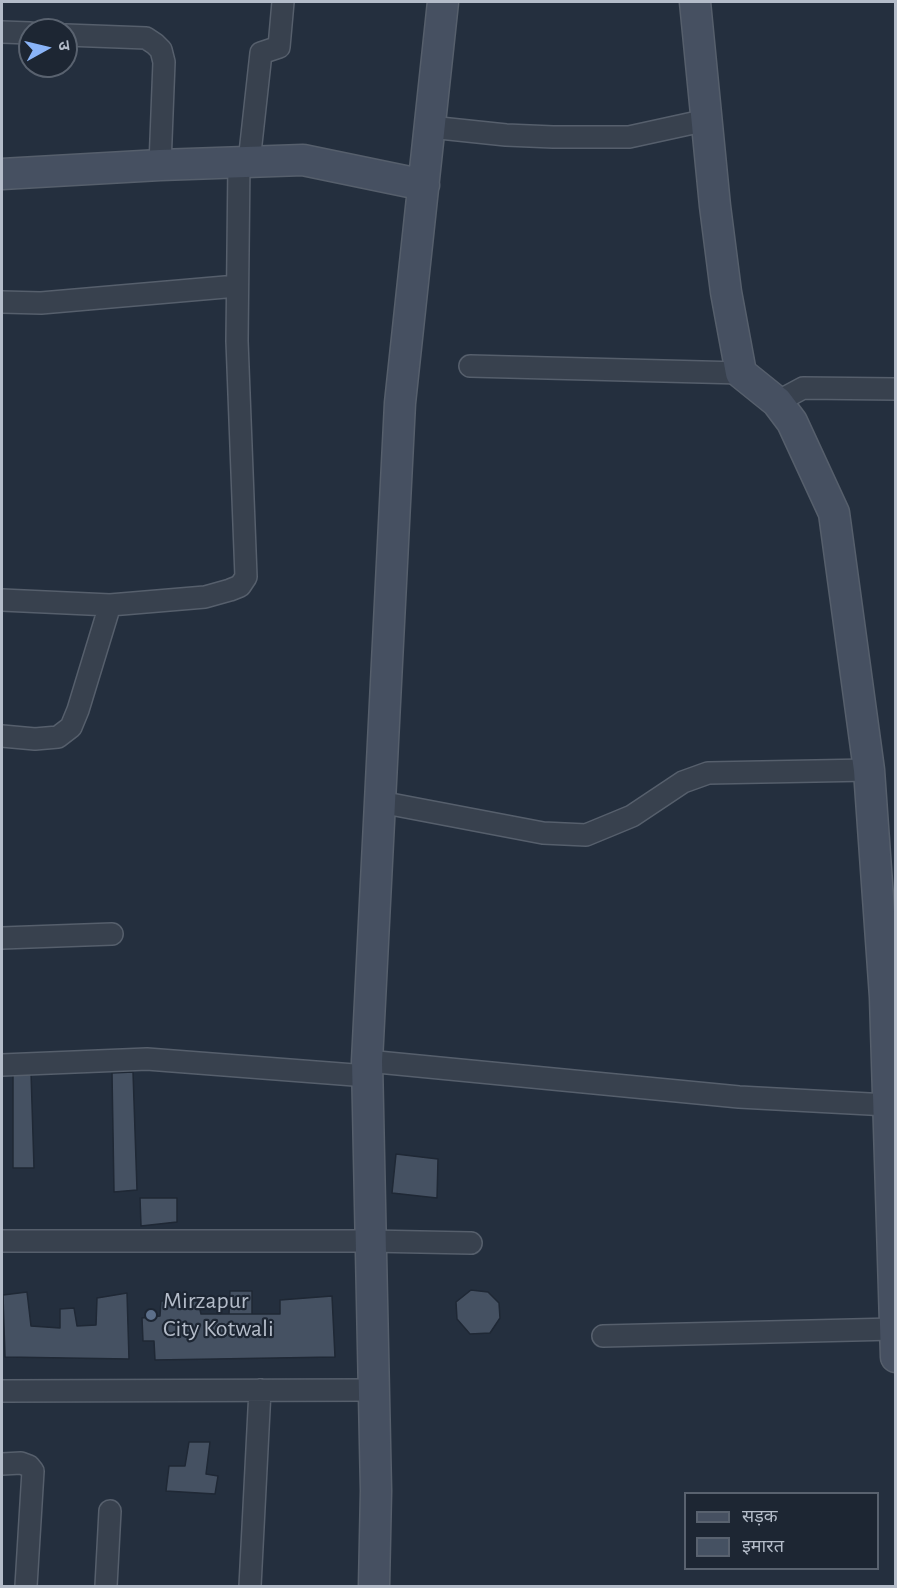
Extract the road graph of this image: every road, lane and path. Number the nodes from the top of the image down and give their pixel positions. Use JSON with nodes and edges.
{"nodes":[{"id":1,"x":283,"y":2,"type":"edge"},
{"id":2,"x":442,"y":2,"type":"edge"},
{"id":3,"x":695,"y":2,"type":"edge"},
{"id":4,"x":2,"y":32,"type":"edge"},
{"id":5,"x":18,"y":33,"type":"edge"},
{"id":6,"x":78,"y":35,"type":"edge"},
{"id":7,"x":707,"y":120,"type":"junction"},
{"id":8,"x":430,"y":126,"type":"junction"},
{"id":9,"x":244,"y":162,"type":"junction"},
{"id":10,"x":160,"y":165,"type":"junction"},
{"id":11,"x":2,"y":174,"type":"edge"},
{"id":12,"x":424,"y":185,"type":"junction"},
{"id":13,"x":237,"y":286,"type":"junction"},
{"id":14,"x":2,"y":302,"type":"edge"},
{"id":15,"x":470,"y":366,"type":"dead end"},
{"id":16,"x":741,"y":373,"type":"junction"},
{"id":17,"x":896,"y":389,"type":"edge"},
{"id":18,"x":777,"y":402,"type":"junction"},
{"id":19,"x":2,"y":600,"type":"edge"},
{"id":20,"x":110,"y":605,"type":"junction"},
{"id":21,"x":2,"y":736,"type":"edge"},
{"id":22,"x":869,"y":770,"type":"junction"},
{"id":23,"x":380,"y":802,"type":"junction"},
{"id":24,"x":112,"y":934,"type":"dead end"},
{"id":25,"x":2,"y":938,"type":"edge"},
{"id":26,"x":2,"y":1065,"type":"edge"},
{"id":27,"x":367,"y":1069,"type":"junction"},
{"id":28,"x":888,"y":1105,"type":"junction"},
{"id":29,"x":2,"y":1241,"type":"edge"},
{"id":30,"x":370,"y":1241,"type":"junction"},
{"id":31,"x":471,"y":1244,"type":"dead end"},
{"id":32,"x":603,"y":1336,"type":"dead end"},
{"id":33,"x":895,"y":1343,"type":"edge"},
{"id":34,"x":260,"y":1390,"type":"junction"},
{"id":35,"x":374,"y":1390,"type":"junction"},
{"id":36,"x":2,"y":1391,"type":"edge"},
{"id":37,"x":2,"y":1464,"type":"edge"},
{"id":38,"x":110,"y":1511,"type":"dead end"},
{"id":39,"x":26,"y":1587,"type":"edge"},
{"id":40,"x":106,"y":1587,"type":"edge"},
{"id":41,"x":250,"y":1587,"type":"edge"},
{"id":42,"x":374,"y":1587,"type":"edge"}],
"edges":[{"from":1,"to":9,"type":"street"},
{"from":2,"to":8,"type":"street"},
{"from":3,"to":7,"type":"street"},
{"from":4,"to":5,"type":"street"},
{"from":6,"to":10,"type":"street"},
{"from":7,"to":8,"type":"street"},
{"from":7,"to":16,"type":"street"},
{"from":8,"to":12,"type":"street"},
{"from":9,"to":10,"type":"street"},
{"from":9,"to":12,"type":"street"},
{"from":9,"to":13,"type":"street"},
{"from":10,"to":11,"type":"street"},
{"from":12,"to":23,"type":"street"},
{"from":13,"to":14,"type":"street"},
{"from":13,"to":20,"type":"street"},
{"from":15,"to":16,"type":"street"},
{"from":16,"to":18,"type":"street"},
{"from":17,"to":18,"type":"street"},
{"from":18,"to":22,"type":"street"},
{"from":19,"to":20,"type":"street"},
{"from":20,"to":21,"type":"street"},
{"from":22,"to":23,"type":"street"},
{"from":22,"to":28,"type":"street"},
{"from":23,"to":27,"type":"street"},
{"from":24,"to":25,"type":"street"},
{"from":26,"to":27,"type":"street"},
{"from":27,"to":28,"type":"street"},
{"from":27,"to":30,"type":"street"},
{"from":28,"to":33,"type":"street"},
{"from":29,"to":30,"type":"street"},
{"from":30,"to":31,"type":"street"},
{"from":30,"to":35,"type":"street"},
{"from":32,"to":33,"type":"street"},
{"from":34,"to":35,"type":"street"},
{"from":34,"to":36,"type":"street"},
{"from":34,"to":41,"type":"street"},
{"from":35,"to":42,"type":"street"},
{"from":37,"to":39,"type":"street"},
{"from":38,"to":40,"type":"street"}]}
